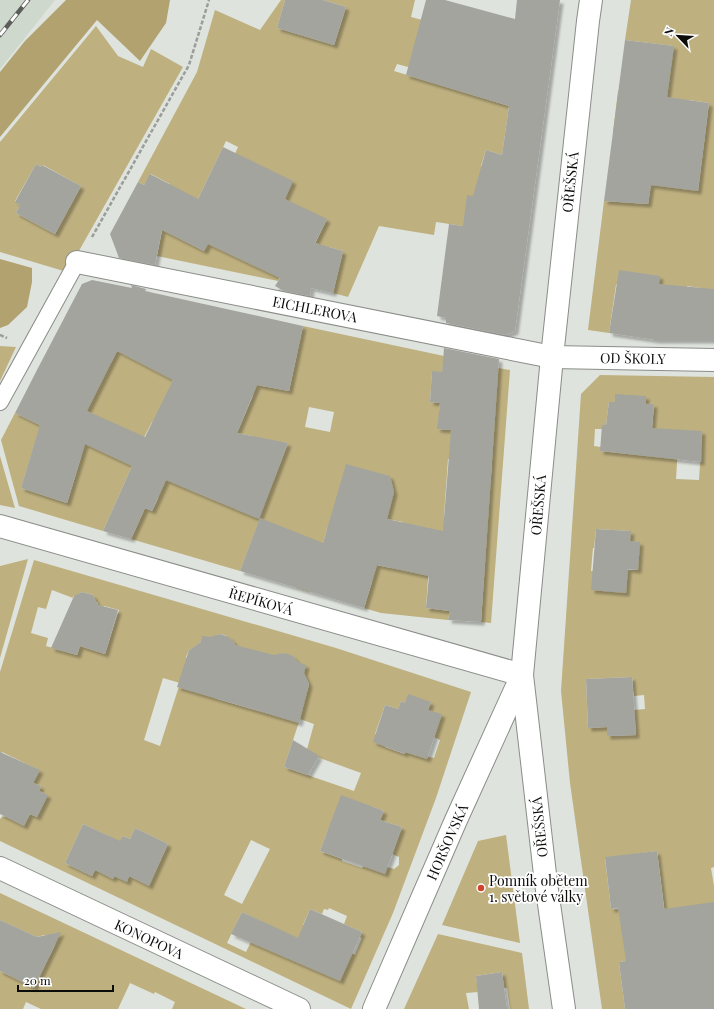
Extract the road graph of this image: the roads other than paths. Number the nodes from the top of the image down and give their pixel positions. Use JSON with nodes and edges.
{"nodes":[{"id":1,"x":591,"y":0,"type":"edge"},
{"id":2,"x":77,"y":262,"type":"joint"},
{"id":3,"x":552,"y":357,"type":"junction"},
{"id":4,"x":714,"y":360,"type":"edge"},
{"id":5,"x":0,"y":402,"type":"edge"},
{"id":6,"x":0,"y":526,"type":"edge"},
{"id":7,"x":522,"y":675,"type":"junction"},
{"id":8,"x":0,"y":868,"type":"edge"},
{"id":9,"x":299,"y":1009,"type":"edge"},
{"id":10,"x":374,"y":1009,"type":"edge"},
{"id":11,"x":564,"y":1009,"type":"edge"}],
"edges":[{"from":1,"to":3,"type":"street","name":"OŘEŠSKÁ"},
{"from":2,"to":3,"type":"street","name":"EICHLEROVA"},
{"from":2,"to":5,"type":"lane"},
{"from":3,"to":4,"type":"street","name":"OD ŠKOLY"},
{"from":3,"to":7,"type":"street","name":"OŘEŠSKÁ"},
{"from":6,"to":7,"type":"street","name":"ŘEPÍKOVÁ"},
{"from":7,"to":10,"type":"street","name":"HORŠOVSKÁ"},
{"from":7,"to":11,"type":"street","name":"OŘEŠSKÁ"},
{"from":8,"to":9,"type":"street","name":"KONOPOVA"}]}
